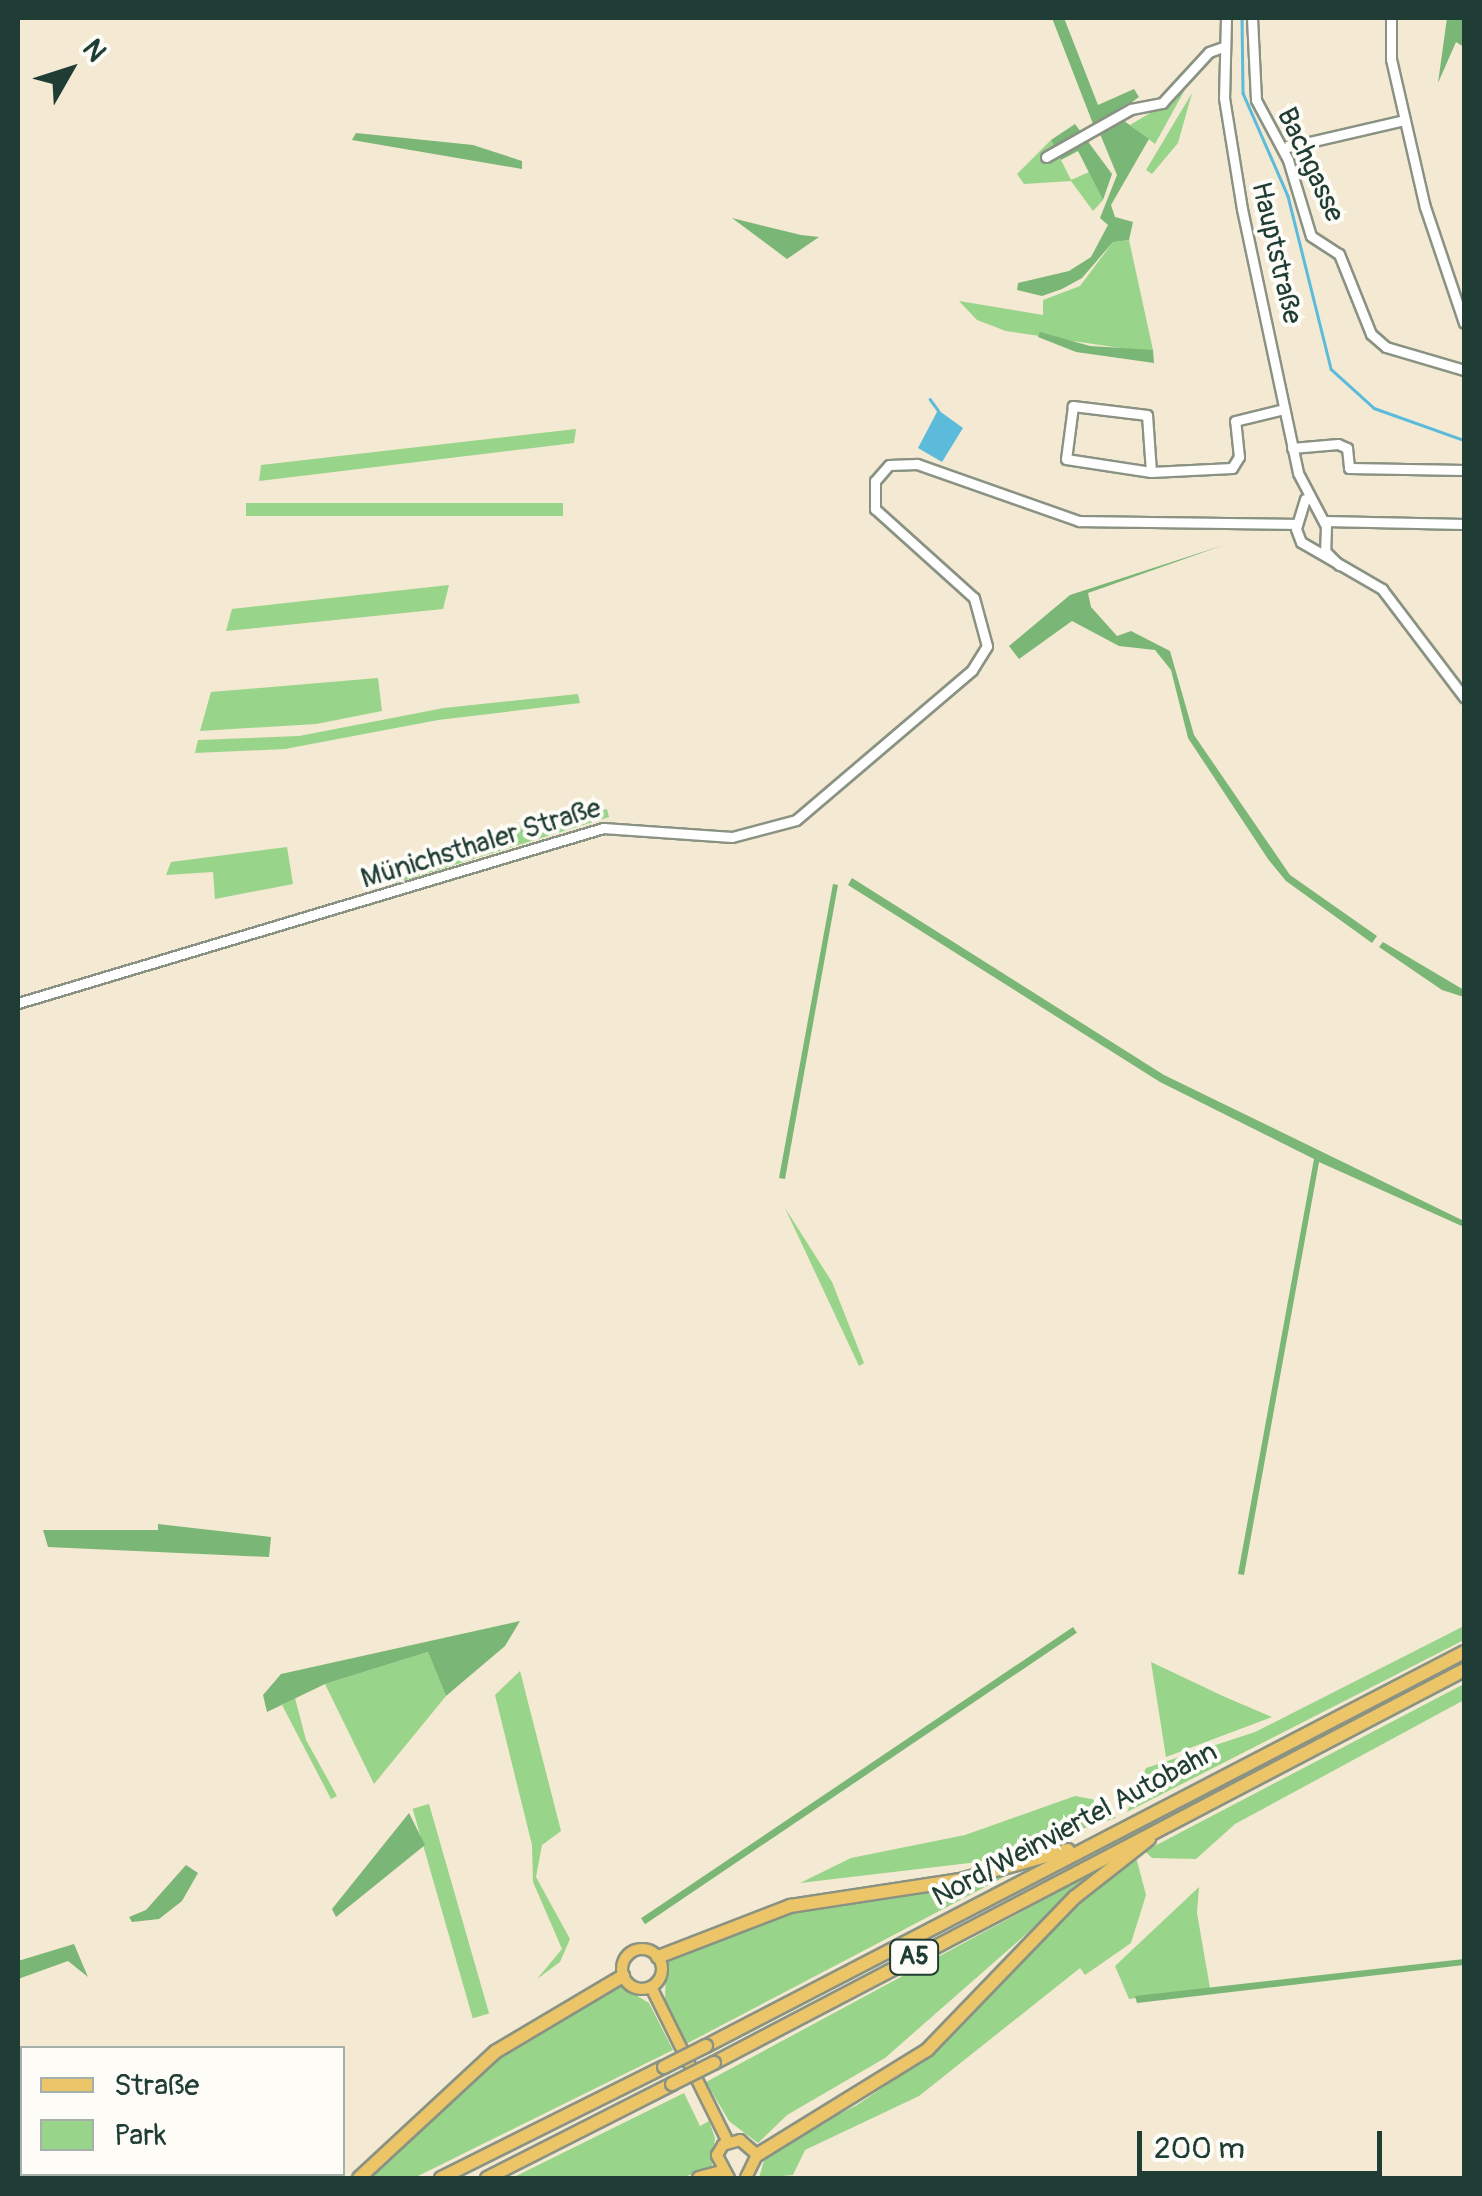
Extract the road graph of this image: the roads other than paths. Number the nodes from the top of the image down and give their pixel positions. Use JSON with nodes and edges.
{"nodes":[{"id":1,"x":1226,"y":18,"type":"edge"},
{"id":2,"x":1252,"y":18,"type":"edge"},
{"id":3,"x":1391,"y":18,"type":"edge"},
{"id":4,"x":1223,"y":47,"type":"junction"},
{"id":5,"x":1404,"y":120,"type":"junction"},
{"id":6,"x":1283,"y":148,"type":"junction"},
{"id":7,"x":1046,"y":157,"type":"dead end"},
{"id":8,"x":1464,"y":323,"type":"edge"},
{"id":9,"x":1464,"y":370,"type":"edge"},
{"id":10,"x":1284,"y":409,"type":"junction"},
{"id":11,"x":1292,"y":448,"type":"junction"},
{"id":12,"x":1464,"y":470,"type":"edge"},
{"id":13,"x":1151,"y":472,"type":"junction"},
{"id":14,"x":1305,"y":496,"type":"junction"},
{"id":15,"x":1321,"y":518,"type":"junction"},
{"id":16,"x":1301,"y":520,"type":"junction"},
{"id":17,"x":1350,"y":523,"type":"junction"},
{"id":18,"x":1464,"y":524,"type":"edge"},
{"id":19,"x":1274,"y":526,"type":"junction"},
{"id":20,"x":1324,"y":538,"type":"junction"},
{"id":21,"x":1302,"y":542,"type":"junction"},
{"id":22,"x":1339,"y":565,"type":"junction"},
{"id":23,"x":1464,"y":697,"type":"edge"},
{"id":24,"x":18,"y":1003,"type":"edge"},
{"id":25,"x":1464,"y":1652,"type":"edge"},
{"id":26,"x":1464,"y":1670,"type":"edge"},
{"id":27,"x":1181,"y":1815,"type":"junction"},
{"id":28,"x":1089,"y":1844,"type":"junction"},
{"id":29,"x":658,"y":1957,"type":"junction"},
{"id":30,"x":622,"y":1976,"type":"junction"},
{"id":31,"x":650,"y":1987,"type":"junction"},
{"id":32,"x":728,"y":2142,"type":"junction"},
{"id":33,"x":757,"y":2154,"type":"junction"},
{"id":34,"x":725,"y":2175,"type":"edge"},
{"id":35,"x":359,"y":2178,"type":"edge"},
{"id":36,"x":441,"y":2178,"type":"edge"},
{"id":37,"x":487,"y":2178,"type":"edge"},
{"id":38,"x":699,"y":2178,"type":"edge"},
{"id":39,"x":746,"y":2178,"type":"edge"}],
"edges":[{"from":1,"to":4,"type":"street","name":"Hauptstraße"},
{"from":2,"to":6,"type":"street","name":"Bachgasse"},
{"from":3,"to":5,"type":"street"},
{"from":4,"to":7,"type":"street"},
{"from":4,"to":10,"type":"street","name":"Hauptstraße"},
{"from":5,"to":6,"type":"street"},
{"from":5,"to":8,"type":"street"},
{"from":6,"to":9,"type":"street","name":"Bachgasse"},
{"from":10,"to":11,"type":"street","name":"Hauptstraße"},
{"from":10,"to":13,"type":"street"},
{"from":11,"to":12,"type":"street"},
{"from":11,"to":14,"type":"street","name":"Hauptstraße"},
{"from":13,"to":13,"type":"street"},
{"from":14,"to":15,"type":"street","name":"Hauptstraße"},
{"from":14,"to":16,"type":"street","name":"Hauptstraße"},
{"from":15,"to":16,"type":"street","name":"Münichsthaler Straße"},
{"from":15,"to":17,"type":"street","name":"Münichsthaler Straße"},
{"from":15,"to":20,"type":"street"},
{"from":16,"to":19,"type":"street","name":"Münichsthaler Straße"},
{"from":16,"to":21,"type":"street","name":"Hauptstraße"},
{"from":17,"to":18,"type":"street","name":"Münichsthaler Straße"},
{"from":17,"to":20,"type":"street"},
{"from":19,"to":21,"type":"street","name":"Münichsthaler Straße"},
{"from":19,"to":24,"type":"street","name":"Münichsthaler Straße"},
{"from":20,"to":21,"type":"street"},
{"from":20,"to":22,"type":"street"},
{"from":21,"to":22,"type":"street","name":"Münichsthaler Straße"},
{"from":22,"to":23,"type":"street","name":"Münichsthaler Straße"},
{"from":25,"to":28,"type":"highway","name":"Nord/Weinviertel Autobahn","number":"A5"},
{"from":26,"to":27,"type":"highway","name":"Nord/Weinviertel Autobahn","number":"A5"},
{"from":27,"to":33,"type":"highway"},
{"from":27,"to":37,"type":"highway","name":"Nord/Weinviertel Autobahn","number":"A5","bridge":true},
{"from":28,"to":29,"type":"highway"},
{"from":28,"to":36,"type":"highway","name":"Nord/Weinviertel Autobahn","number":"A5","bridge":true},
{"from":29,"to":30,"type":"main road"},
{"from":29,"to":31,"type":"main road"},
{"from":30,"to":31,"type":"main road"},
{"from":30,"to":35,"type":"highway"},
{"from":31,"to":32,"type":"main road"},
{"from":32,"to":33,"type":"main road"},
{"from":32,"to":34,"type":"main road"},
{"from":33,"to":39,"type":"main road"},
{"from":34,"to":38,"type":"highway"}]}
